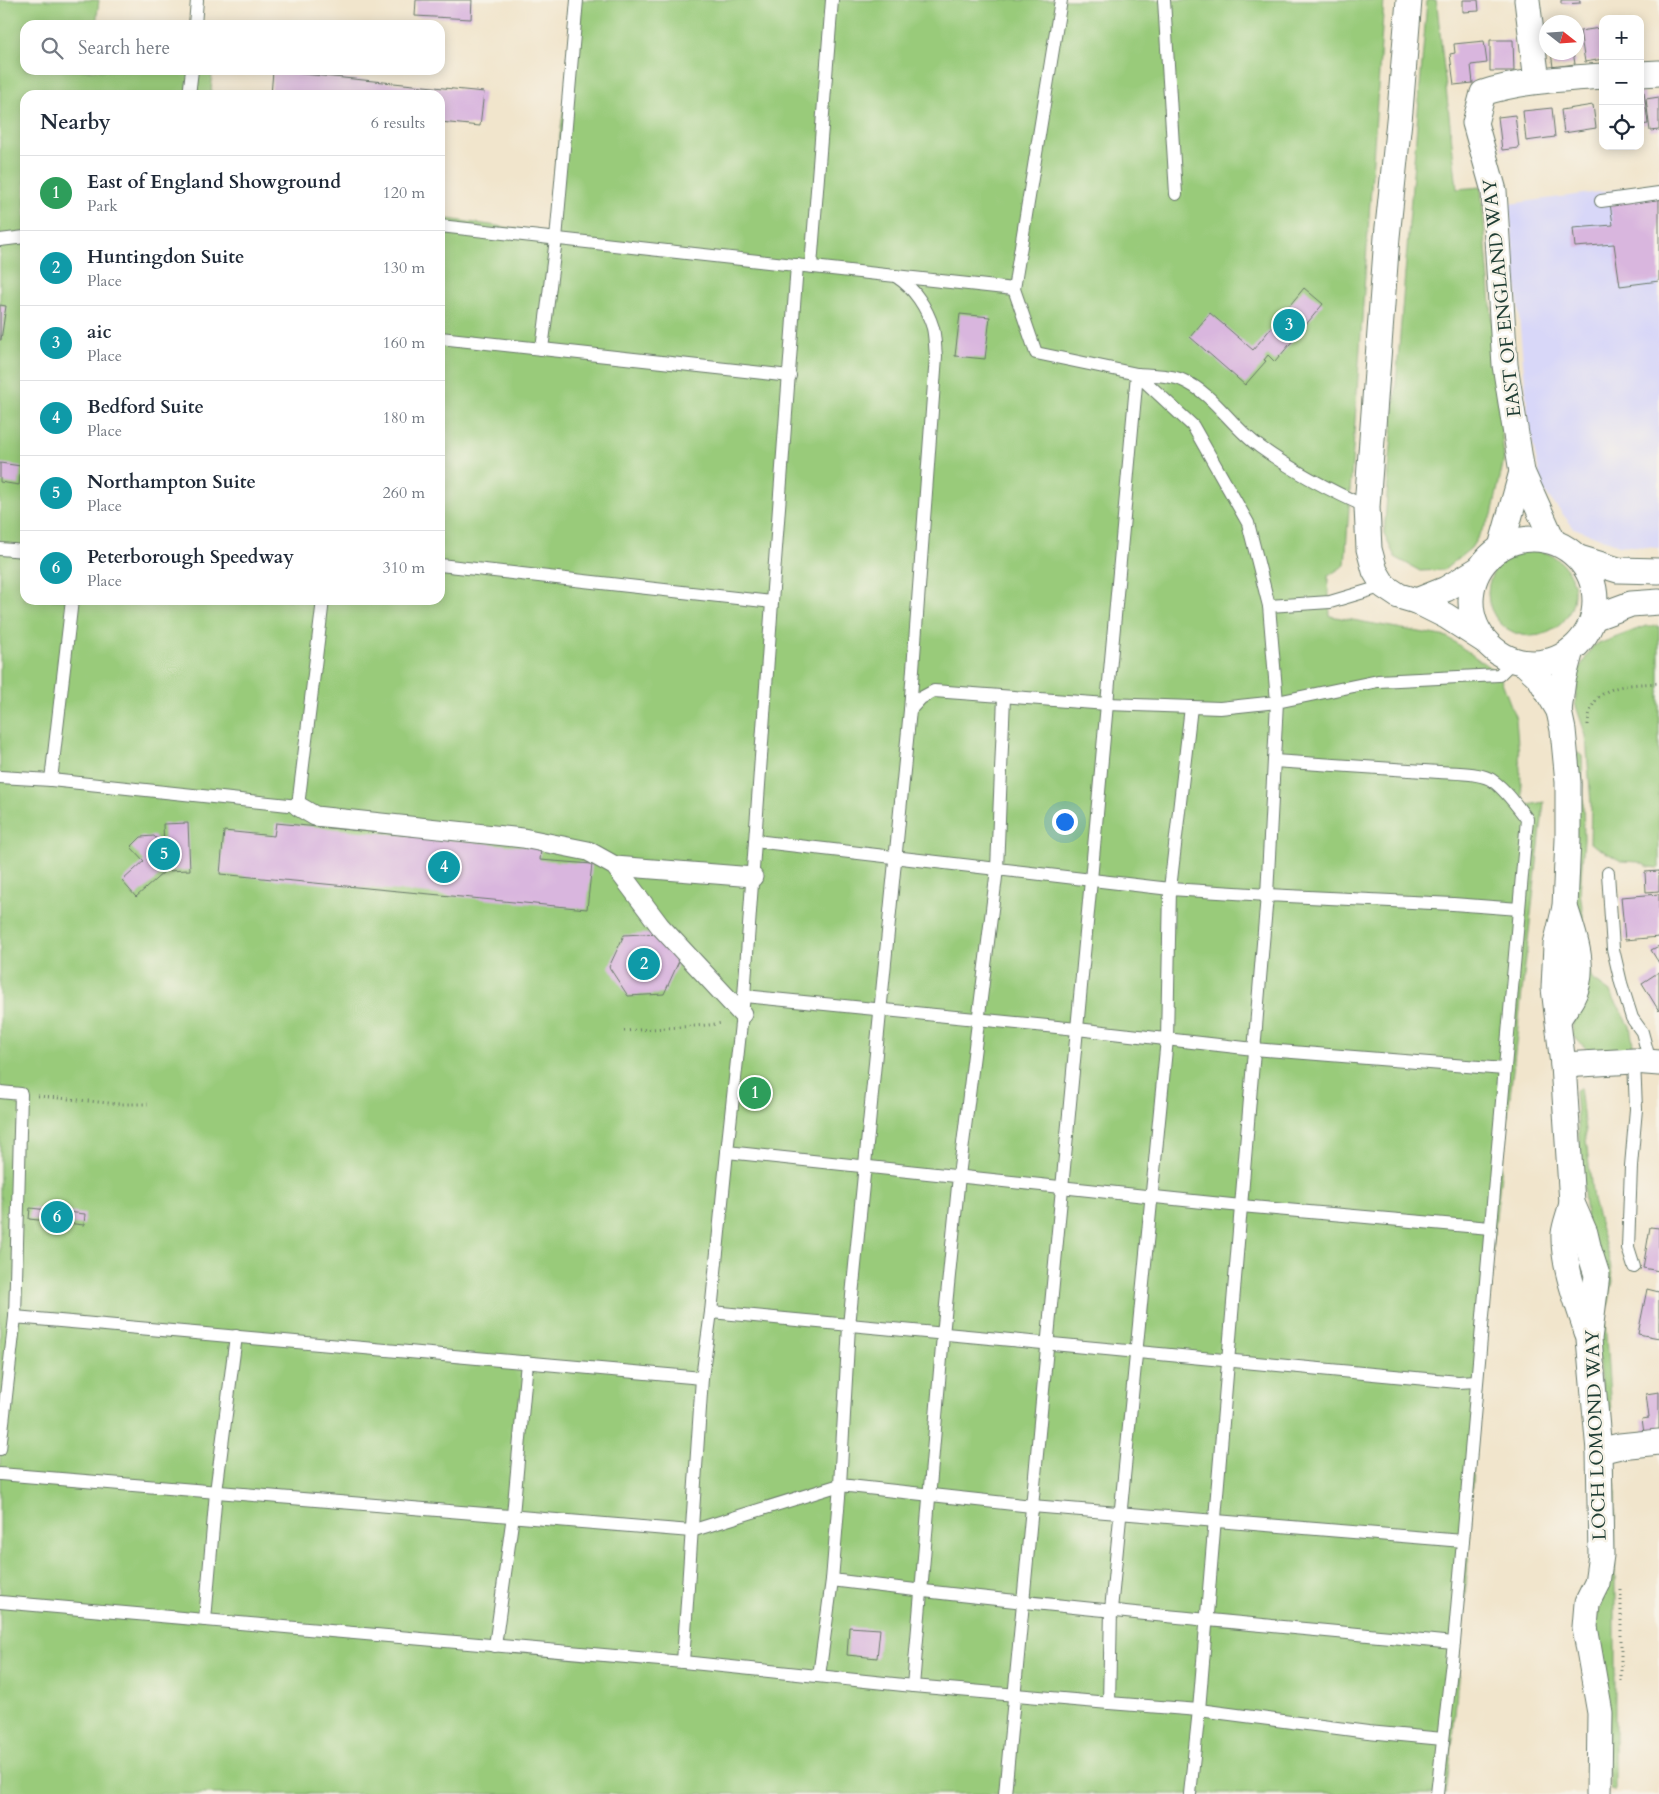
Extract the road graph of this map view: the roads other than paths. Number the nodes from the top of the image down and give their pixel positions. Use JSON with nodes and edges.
{"nodes":[{"id":1,"x":197,"y":0,"type":"edge"},
{"id":2,"x":577,"y":0,"type":"edge"},
{"id":3,"x":832,"y":0,"type":"edge"},
{"id":4,"x":1061,"y":0,"type":"edge"},
{"id":5,"x":1164,"y":0,"type":"edge"},
{"id":6,"x":1409,"y":0,"type":"edge"},
{"id":7,"x":1527,"y":0,"type":"edge"},
{"id":8,"x":195,"y":20,"type":"edge"},
{"id":9,"x":1659,"y":73,"type":"edge"},
{"id":10,"x":1644,"y":74,"type":"edge"},
{"id":11,"x":191,"y":75,"type":"edge"},
{"id":12,"x":1599,"y":76,"type":"edge"},
{"id":13,"x":1538,"y":81,"type":"junction"},
{"id":14,"x":190,"y":90,"type":"edge"},
{"id":15,"x":1659,"y":193,"type":"edge"},
{"id":16,"x":1176,"y":194,"type":"dead end"},
{"id":17,"x":1601,"y":201,"type":"dead end"},
{"id":18,"x":445,"y":227,"type":"edge"},
{"id":19,"x":20,"y":238,"type":"edge"},
{"id":20,"x":556,"y":239,"type":"junction"},
{"id":21,"x":0,"y":240,"type":"edge"},
{"id":22,"x":797,"y":265,"type":"junction"},
{"id":23,"x":810,"y":266,"type":"junction"},
{"id":24,"x":895,"y":276,"type":"junction"},
{"id":25,"x":1014,"y":288,"type":"junction"},
{"id":26,"x":445,"y":339,"type":"edge"},
{"id":27,"x":542,"y":349,"type":"junction"},
{"id":28,"x":1137,"y":374,"type":"junction"},
{"id":29,"x":790,"y":376,"type":"junction"},
{"id":30,"x":1522,"y":472,"type":"junction"},
{"id":31,"x":1367,"y":507,"type":"junction"},
{"id":32,"x":1553,"y":541,"type":"junction"},
{"id":33,"x":1501,"y":547,"type":"junction"},
{"id":34,"x":0,"y":549,"type":"edge"},
{"id":35,"x":20,"y":551,"type":"edge"},
{"id":36,"x":1579,"y":558,"type":"junction"},
{"id":37,"x":445,"y":566,"type":"edge"},
{"id":38,"x":1479,"y":569,"type":"junction"},
{"id":39,"x":1659,"y":571,"type":"edge"},
{"id":40,"x":1384,"y":586,"type":"junction"},
{"id":41,"x":1416,"y":601,"type":"junction"},
{"id":42,"x":772,"y":602,"type":"junction"},
{"id":43,"x":1659,"y":602,"type":"edge"},
{"id":44,"x":71,"y":605,"type":"edge"},
{"id":45,"x":322,"y":605,"type":"edge"},
{"id":46,"x":1269,"y":606,"type":"junction"},
{"id":47,"x":1593,"y":618,"type":"junction"},
{"id":48,"x":1485,"y":641,"type":"junction"},
{"id":49,"x":1571,"y":650,"type":"junction"},
{"id":50,"x":1519,"y":661,"type":"junction"},
{"id":51,"x":912,"y":668,"type":"junction"},
{"id":52,"x":934,"y":691,"type":"junction"},
{"id":53,"x":1004,"y":696,"type":"junction"},
{"id":54,"x":1277,"y":702,"type":"junction"},
{"id":55,"x":1107,"y":704,"type":"junction"},
{"id":56,"x":1191,"y":707,"type":"junction"},
{"id":57,"x":910,"y":710,"type":"junction"},
{"id":58,"x":1559,"y":711,"type":"junction"},
{"id":59,"x":1274,"y":761,"type":"junction"},
{"id":60,"x":0,"y":777,"type":"edge"},
{"id":61,"x":51,"y":780,"type":"junction"},
{"id":62,"x":298,"y":806,"type":"junction"},
{"id":63,"x":756,"y":841,"type":"junction"},
{"id":64,"x":895,"y":857,"type":"junction"},
{"id":65,"x":615,"y":866,"type":"junction"},
{"id":66,"x":997,"y":869,"type":"junction"},
{"id":67,"x":1608,"y":873,"type":"dead end"},
{"id":68,"x":753,"y":877,"type":"junction"},
{"id":69,"x":1091,"y":880,"type":"junction"},
{"id":70,"x":1170,"y":889,"type":"junction"},
{"id":71,"x":1267,"y":895,"type":"junction"},
{"id":72,"x":1519,"y":909,"type":"junction"},
{"id":73,"x":743,"y":1005,"type":"junction"},
{"id":74,"x":881,"y":1010,"type":"junction"},
{"id":75,"x":979,"y":1019,"type":"junction"},
{"id":76,"x":1077,"y":1029,"type":"junction"},
{"id":77,"x":1167,"y":1039,"type":"junction"},
{"id":78,"x":1254,"y":1049,"type":"junction"},
{"id":79,"x":1648,"y":1062,"type":"edge"},
{"id":80,"x":1563,"y":1065,"type":"junction"},
{"id":81,"x":1504,"y":1068,"type":"junction"},
{"id":82,"x":0,"y":1092,"type":"edge"},
{"id":83,"x":726,"y":1152,"type":"junction"},
{"id":84,"x":865,"y":1166,"type":"junction"},
{"id":85,"x":959,"y":1176,"type":"junction"},
{"id":86,"x":1062,"y":1187,"type":"junction"},
{"id":87,"x":1151,"y":1196,"type":"junction"},
{"id":88,"x":1241,"y":1206,"type":"junction"},
{"id":89,"x":1490,"y":1228,"type":"junction"},
{"id":90,"x":1634,"y":1266,"type":"dead end"},
{"id":91,"x":711,"y":1312,"type":"junction"},
{"id":92,"x":15,"y":1317,"type":"junction"},
{"id":93,"x":849,"y":1326,"type":"junction"},
{"id":94,"x":943,"y":1335,"type":"junction"},
{"id":95,"x":236,"y":1336,"type":"junction"},
{"id":96,"x":1047,"y":1345,"type":"junction"},
{"id":97,"x":1136,"y":1352,"type":"junction"},
{"id":98,"x":1228,"y":1360,"type":"junction"},
{"id":99,"x":526,"y":1362,"type":"junction"},
{"id":100,"x":702,"y":1378,"type":"junction"},
{"id":101,"x":1477,"y":1380,"type":"junction"},
{"id":102,"x":1659,"y":1442,"type":"edge"},
{"id":103,"x":0,"y":1449,"type":"edge"},
{"id":104,"x":1599,"y":1451,"type":"junction"},
{"id":105,"x":0,"y":1474,"type":"edge"},
{"id":106,"x":840,"y":1485,"type":"junction"},
{"id":107,"x":216,"y":1492,"type":"junction"},
{"id":108,"x":931,"y":1495,"type":"junction"},
{"id":109,"x":1032,"y":1506,"type":"junction"},
{"id":110,"x":1120,"y":1514,"type":"junction"},
{"id":111,"x":513,"y":1515,"type":"junction"},
{"id":112,"x":1214,"y":1522,"type":"junction"},
{"id":113,"x":691,"y":1530,"type":"junction"},
{"id":114,"x":1463,"y":1541,"type":"junction"},
{"id":115,"x":832,"y":1580,"type":"junction"},
{"id":116,"x":922,"y":1591,"type":"junction"},
{"id":117,"x":0,"y":1602,"type":"edge"},
{"id":118,"x":1023,"y":1603,"type":"junction"},
{"id":119,"x":1112,"y":1610,"type":"junction"},
{"id":120,"x":1206,"y":1619,"type":"junction"},
{"id":121,"x":205,"y":1620,"type":"junction"},
{"id":122,"x":1454,"y":1643,"type":"junction"},
{"id":123,"x":495,"y":1646,"type":"junction"},
{"id":124,"x":683,"y":1662,"type":"junction"},
{"id":125,"x":819,"y":1676,"type":"junction"},
{"id":126,"x":913,"y":1686,"type":"junction"},
{"id":127,"x":1014,"y":1696,"type":"junction"},
{"id":128,"x":1109,"y":1703,"type":"junction"},
{"id":129,"x":1199,"y":1710,"type":"junction"},
{"id":130,"x":1443,"y":1739,"type":"junction"},
{"id":131,"x":1005,"y":1794,"type":"edge"},
{"id":132,"x":1190,"y":1794,"type":"edge"},
{"id":133,"x":1437,"y":1794,"type":"edge"},
{"id":134,"x":1599,"y":1794,"type":"edge"}],
"edges":[{"from":1,"to":8,"type":"lane"},
{"from":2,"to":20,"type":"lane"},
{"from":3,"to":23,"type":"lane"},
{"from":4,"to":25,"type":"lane"},
{"from":5,"to":16,"type":"lane"},
{"from":6,"to":31,"type":"street"},
{"from":7,"to":13,"type":"street"},
{"from":9,"to":10,"type":"street"},
{"from":11,"to":14,"type":"lane"},
{"from":12,"to":13,"type":"street","name":"EAST OF ENGLAND WAY"},
{"from":13,"to":30,"type":"street","name":"EAST OF ENGLAND WAY"},
{"from":15,"to":17,"type":"lane"},
{"from":18,"to":20,"type":"lane"},
{"from":19,"to":21,"type":"lane"},
{"from":20,"to":22,"type":"lane"},
{"from":20,"to":27,"type":"lane"},
{"from":22,"to":23,"type":"lane"},
{"from":22,"to":29,"type":"lane"},
{"from":23,"to":24,"type":"lane"},
{"from":24,"to":25,"type":"lane"},
{"from":24,"to":51,"type":"lane"},
{"from":25,"to":28,"type":"lane"},
{"from":26,"to":27,"type":"lane"},
{"from":27,"to":29,"type":"lane"},
{"from":28,"to":31,"type":"lane"},
{"from":28,"to":46,"type":"lane"},
{"from":28,"to":55,"type":"lane"},
{"from":29,"to":42,"type":"lane"},
{"from":30,"to":32,"type":"street","name":"EAST OF ENGLAND WAY"},
{"from":30,"to":33,"type":"street","name":"EAST OF ENGLAND WAY"},
{"from":31,"to":40,"type":"street"},
{"from":32,"to":33,"type":"street"},
{"from":32,"to":36,"type":"street"},
{"from":33,"to":38,"type":"street"},
{"from":34,"to":35,"type":"lane"},
{"from":36,"to":39,"type":"street"},
{"from":36,"to":47,"type":"street"},
{"from":37,"to":42,"type":"lane"},
{"from":38,"to":41,"type":"street"},
{"from":38,"to":48,"type":"street"},
{"from":40,"to":41,"type":"street"},
{"from":40,"to":46,"type":"lane"},
{"from":41,"to":48,"type":"street"},
{"from":42,"to":63,"type":"lane"},
{"from":43,"to":47,"type":"street"},
{"from":44,"to":61,"type":"lane"},
{"from":45,"to":62,"type":"lane"},
{"from":46,"to":54,"type":"lane"},
{"from":47,"to":49,"type":"street"},
{"from":48,"to":50,"type":"street"},
{"from":49,"to":50,"type":"street"},
{"from":49,"to":58,"type":"street","name":"LOCH LOMOND WAY"},
{"from":50,"to":54,"type":"lane"},
{"from":50,"to":58,"type":"street","name":"LOCH LOMOND WAY"},
{"from":51,"to":52,"type":"lane"},
{"from":51,"to":57,"type":"lane"},
{"from":52,"to":53,"type":"lane"},
{"from":52,"to":57,"type":"lane"},
{"from":53,"to":55,"type":"lane"},
{"from":53,"to":66,"type":"lane"},
{"from":54,"to":56,"type":"lane"},
{"from":54,"to":59,"type":"lane"},
{"from":55,"to":56,"type":"lane"},
{"from":55,"to":69,"type":"lane"},
{"from":56,"to":70,"type":"lane"},
{"from":57,"to":64,"type":"lane"},
{"from":58,"to":80,"type":"street","name":"LOCH LOMOND WAY"},
{"from":59,"to":71,"type":"lane"},
{"from":59,"to":72,"type":"lane"},
{"from":60,"to":61,"type":"lane"},
{"from":61,"to":62,"type":"lane"},
{"from":62,"to":65,"type":"street"},
{"from":63,"to":64,"type":"lane"},
{"from":63,"to":68,"type":"lane"},
{"from":64,"to":66,"type":"lane"},
{"from":64,"to":74,"type":"lane"},
{"from":65,"to":68,"type":"street"},
{"from":65,"to":73,"type":"street"},
{"from":66,"to":69,"type":"lane"},
{"from":66,"to":75,"type":"lane"},
{"from":67,"to":79,"type":"lane"},
{"from":68,"to":73,"type":"lane"},
{"from":69,"to":70,"type":"lane"},
{"from":69,"to":76,"type":"lane"},
{"from":70,"to":71,"type":"lane"},
{"from":70,"to":77,"type":"lane"},
{"from":71,"to":72,"type":"lane"},
{"from":71,"to":78,"type":"lane"},
{"from":72,"to":81,"type":"lane"},
{"from":73,"to":74,"type":"lane"},
{"from":73,"to":83,"type":"lane"},
{"from":74,"to":75,"type":"lane"},
{"from":74,"to":84,"type":"lane"},
{"from":75,"to":76,"type":"lane"},
{"from":75,"to":85,"type":"lane"},
{"from":76,"to":77,"type":"lane"},
{"from":76,"to":86,"type":"lane"},
{"from":77,"to":78,"type":"lane"},
{"from":77,"to":87,"type":"lane"},
{"from":78,"to":81,"type":"lane"},
{"from":78,"to":88,"type":"lane"},
{"from":79,"to":80,"type":"street"},
{"from":79,"to":90,"type":"lane"},
{"from":80,"to":104,"type":"street","name":"LOCH LOMOND WAY"},
{"from":81,"to":89,"type":"lane"},
{"from":82,"to":92,"type":"lane"},
{"from":83,"to":84,"type":"lane"},
{"from":83,"to":91,"type":"lane"},
{"from":84,"to":85,"type":"lane"},
{"from":84,"to":93,"type":"lane"},
{"from":85,"to":86,"type":"lane"},
{"from":85,"to":94,"type":"lane"},
{"from":86,"to":87,"type":"lane"},
{"from":86,"to":96,"type":"lane"},
{"from":87,"to":88,"type":"lane"},
{"from":87,"to":97,"type":"lane"},
{"from":88,"to":89,"type":"lane"},
{"from":88,"to":98,"type":"lane"},
{"from":89,"to":101,"type":"lane"},
{"from":91,"to":93,"type":"lane"},
{"from":91,"to":100,"type":"lane"},
{"from":92,"to":95,"type":"lane"},
{"from":92,"to":103,"type":"lane"},
{"from":93,"to":94,"type":"lane"},
{"from":93,"to":106,"type":"lane"},
{"from":94,"to":96,"type":"lane"},
{"from":94,"to":108,"type":"lane"},
{"from":95,"to":99,"type":"lane"},
{"from":95,"to":107,"type":"lane"},
{"from":96,"to":97,"type":"lane"},
{"from":96,"to":109,"type":"lane"},
{"from":97,"to":98,"type":"lane"},
{"from":97,"to":110,"type":"lane"},
{"from":98,"to":101,"type":"lane"},
{"from":98,"to":112,"type":"lane"},
{"from":99,"to":100,"type":"lane"},
{"from":99,"to":111,"type":"lane"},
{"from":100,"to":113,"type":"lane"},
{"from":101,"to":114,"type":"lane"},
{"from":102,"to":104,"type":"street"},
{"from":104,"to":134,"type":"street","name":"LOCH LOMOND WAY"},
{"from":105,"to":107,"type":"lane"},
{"from":106,"to":108,"type":"lane"},
{"from":106,"to":113,"type":"lane"},
{"from":106,"to":115,"type":"lane"},
{"from":107,"to":111,"type":"lane"},
{"from":107,"to":121,"type":"lane"},
{"from":108,"to":109,"type":"lane"},
{"from":108,"to":116,"type":"lane"},
{"from":109,"to":110,"type":"lane"},
{"from":109,"to":118,"type":"lane"},
{"from":110,"to":112,"type":"lane"},
{"from":110,"to":119,"type":"lane"},
{"from":111,"to":113,"type":"lane"},
{"from":111,"to":123,"type":"lane"},
{"from":112,"to":114,"type":"lane"},
{"from":112,"to":120,"type":"lane"},
{"from":113,"to":124,"type":"lane"},
{"from":114,"to":122,"type":"lane"},
{"from":115,"to":116,"type":"lane"},
{"from":115,"to":125,"type":"lane"},
{"from":116,"to":118,"type":"lane"},
{"from":116,"to":126,"type":"lane"},
{"from":117,"to":121,"type":"lane"},
{"from":118,"to":119,"type":"lane"},
{"from":118,"to":127,"type":"lane"},
{"from":119,"to":120,"type":"lane"},
{"from":119,"to":128,"type":"lane"},
{"from":120,"to":122,"type":"lane"},
{"from":120,"to":129,"type":"lane"},
{"from":121,"to":123,"type":"lane"},
{"from":122,"to":130,"type":"lane"},
{"from":123,"to":124,"type":"lane"},
{"from":124,"to":125,"type":"lane"},
{"from":125,"to":126,"type":"lane"},
{"from":126,"to":127,"type":"lane"},
{"from":127,"to":128,"type":"lane"},
{"from":127,"to":131,"type":"lane"},
{"from":128,"to":129,"type":"lane"},
{"from":129,"to":130,"type":"lane"},
{"from":129,"to":132,"type":"lane"},
{"from":130,"to":133,"type":"lane"}]}
